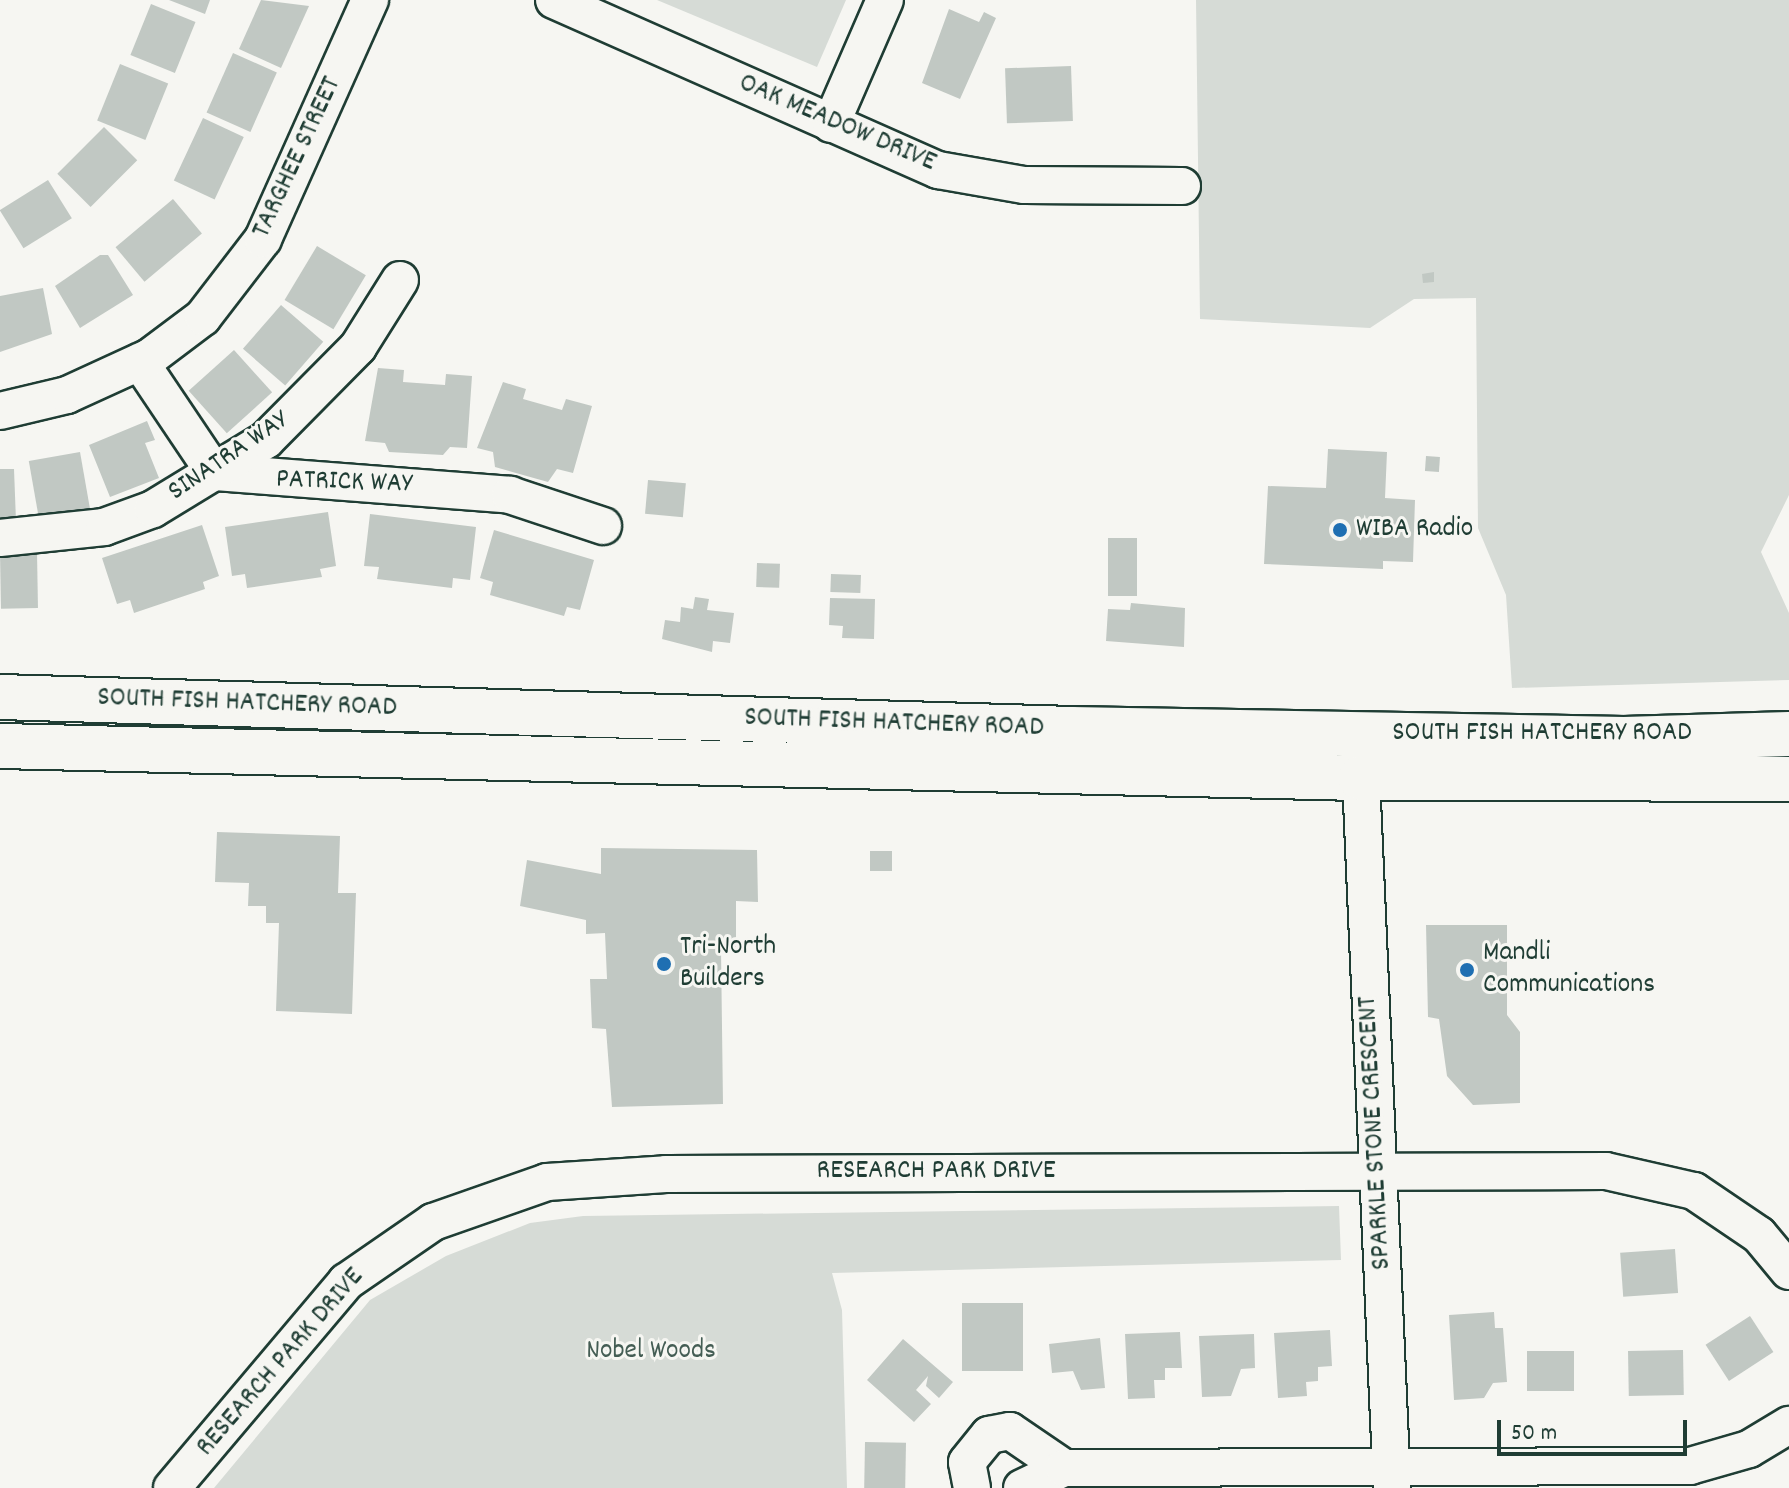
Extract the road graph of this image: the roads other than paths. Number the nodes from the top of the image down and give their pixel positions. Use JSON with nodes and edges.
{"nodes":[{"id":1,"x":370,"y":0,"type":"edge"},
{"id":2,"x":554,"y":0,"type":"edge"},
{"id":3,"x":885,"y":0,"type":"edge"},
{"id":4,"x":831,"y":124,"type":"junction"},
{"id":5,"x":1182,"y":186,"type":"dead end"},
{"id":6,"x":400,"y":280,"type":"dead end"},
{"id":7,"x":140,"y":362,"type":"junction"},
{"id":8,"x":0,"y":411,"type":"edge"},
{"id":9,"x":214,"y":472,"type":"junction"},
{"id":10,"x":603,"y":526,"type":"dead end"},
{"id":11,"x":0,"y":538,"type":"edge"},
{"id":12,"x":0,"y":697,"type":"edge"},
{"id":13,"x":1789,"y":734,"type":"edge"},
{"id":14,"x":0,"y":746,"type":"edge"},
{"id":15,"x":1361,"y":778,"type":"junction"},
{"id":16,"x":1789,"y":779,"type":"edge"},
{"id":17,"x":1378,"y":1172,"type":"junction"},
{"id":18,"x":1789,"y":1271,"type":"edge"},
{"id":19,"x":1789,"y":1425,"type":"edge"},
{"id":20,"x":1064,"y":1468,"type":"junction"},
{"id":21,"x":1391,"y":1478,"type":"edge"},
{"id":22,"x":1023,"y":1486,"type":"edge"},
{"id":23,"x":172,"y":1488,"type":"edge"},
{"id":24,"x":972,"y":1488,"type":"edge"}],
"edges":[{"from":1,"to":7,"type":"street","name":"TARGHEE STREET"},
{"from":2,"to":4,"type":"street","name":"OAK MEADOW DRIVE"},
{"from":3,"to":4,"type":"street"},
{"from":4,"to":5,"type":"street","name":"OAK MEADOW DRIVE"},
{"from":6,"to":9,"type":"street","name":"SINATRA WAY"},
{"from":7,"to":8,"type":"street","name":"TARGHEE STREET"},
{"from":7,"to":9,"type":"street"},
{"from":9,"to":10,"type":"street","name":"PATRICK WAY"},
{"from":9,"to":11,"type":"street","name":"SINATRA WAY"},
{"from":12,"to":13,"type":"main road","name":"SOUTH FISH HATCHERY ROAD"},
{"from":14,"to":15,"type":"main road","name":"SOUTH FISH HATCHERY ROAD"},
{"from":15,"to":16,"type":"main road","name":"SOUTH FISH HATCHERY ROAD"},
{"from":15,"to":17,"type":"street","name":"SPARKLE STONE CRESCENT"},
{"from":17,"to":18,"type":"street","name":"RESEARCH PARK DRIVE"},
{"from":17,"to":21,"type":"street","name":"SPARKLE STONE CRESCENT"},
{"from":17,"to":23,"type":"street","name":"RESEARCH PARK DRIVE"},
{"from":19,"to":21,"type":"street"},
{"from":20,"to":21,"type":"street"},
{"from":20,"to":22,"type":"street"},
{"from":20,"to":24,"type":"street"}]}
